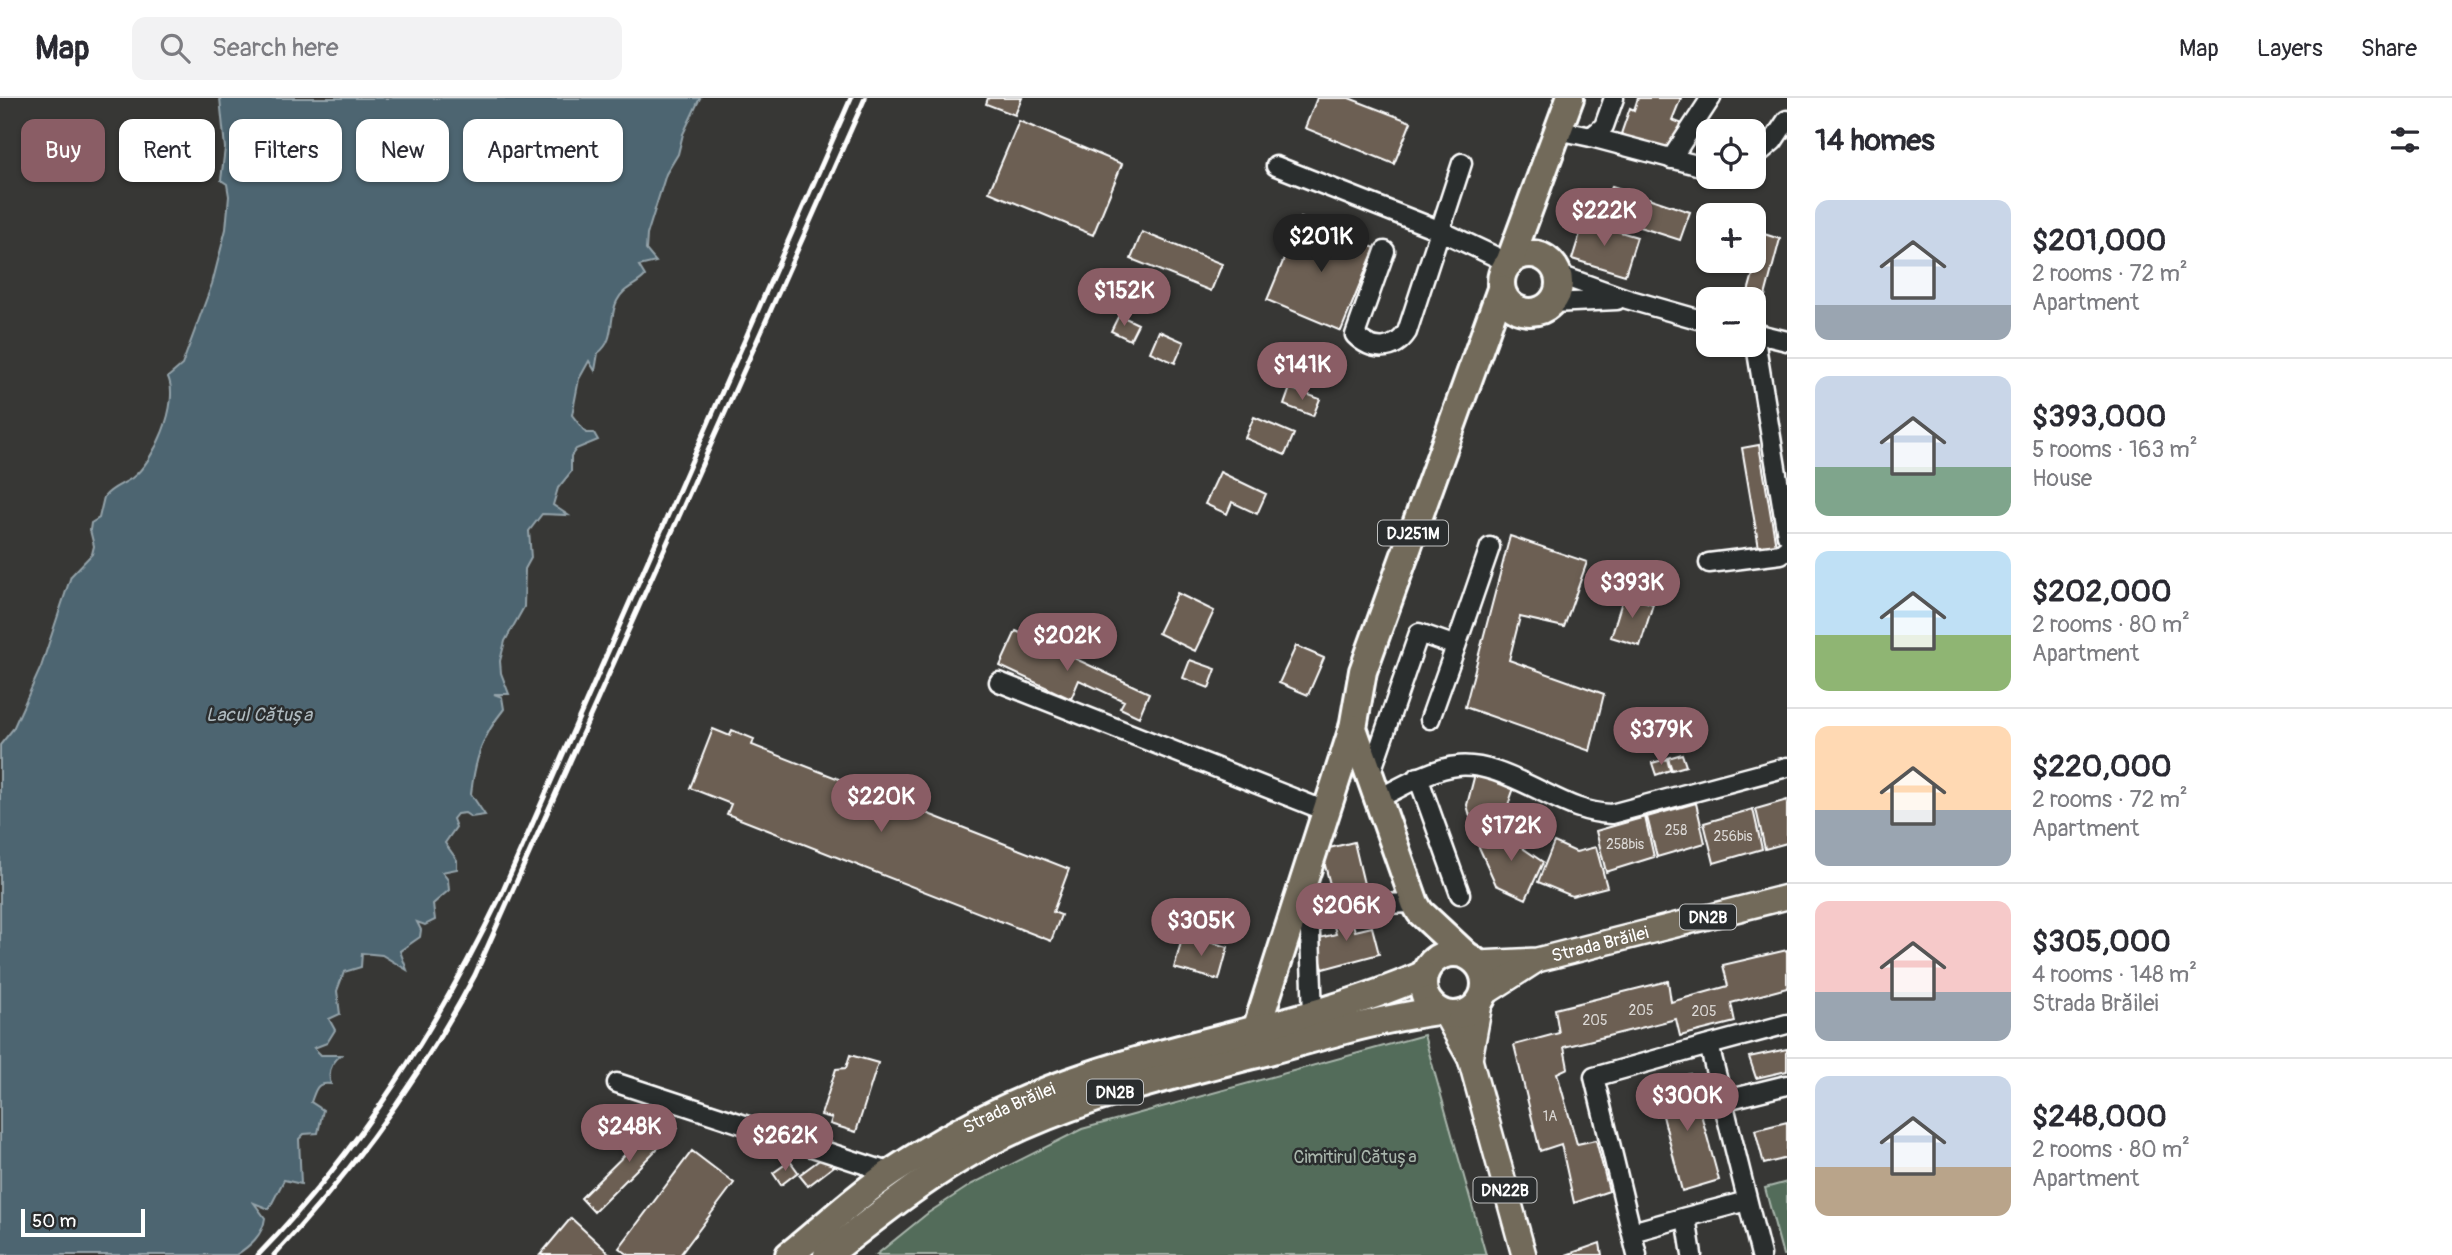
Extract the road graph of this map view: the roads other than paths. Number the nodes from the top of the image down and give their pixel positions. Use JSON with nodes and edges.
{"nodes":[{"id":1,"x":1570,"y":98,"type":"edge"},
{"id":2,"x":1614,"y":98,"type":"edge"},
{"id":3,"x":1711,"y":98,"type":"edge"},
{"id":4,"x":1787,"y":120,"type":"edge"},
{"id":5,"x":1558,"y":130,"type":"junction"},
{"id":6,"x":1591,"y":137,"type":"junction"},
{"id":7,"x":1766,"y":147,"type":"edge"},
{"id":8,"x":1671,"y":159,"type":"junction"},
{"id":9,"x":1462,"y":163,"type":"dead end"},
{"id":10,"x":1696,"y":165,"type":"edge"},
{"id":11,"x":1276,"y":166,"type":"dead end"},
{"id":12,"x":1532,"y":202,"type":"junction"},
{"id":13,"x":1441,"y":231,"type":"junction"},
{"id":14,"x":1385,"y":251,"type":"dead end"},
{"id":15,"x":1509,"y":263,"type":"junction"},
{"id":16,"x":1551,"y":266,"type":"junction"},
{"id":17,"x":1501,"y":289,"type":"junction"},
{"id":18,"x":1627,"y":299,"type":"junction"},
{"id":19,"x":1541,"y":307,"type":"junction"},
{"id":20,"x":1696,"y":319,"type":"edge"},
{"id":21,"x":1766,"y":336,"type":"edge"},
{"id":22,"x":1482,"y":341,"type":"junction"},
{"id":23,"x":1787,"y":341,"type":"edge"},
{"id":24,"x":1758,"y":357,"type":"edge"},
{"id":25,"x":1787,"y":535,"type":"edge"},
{"id":26,"x":1490,"y":547,"type":"dead end"},
{"id":27,"x":1787,"y":549,"type":"edge"},
{"id":28,"x":1709,"y":563,"type":"dead end"},
{"id":29,"x":1456,"y":646,"type":"junction"},
{"id":30,"x":999,"y":682,"type":"dead end"},
{"id":31,"x":1430,"y":719,"type":"dead end"},
{"id":32,"x":1353,"y":728,"type":"junction"},
{"id":33,"x":1787,"y":767,"type":"edge"},
{"id":34,"x":1418,"y":777,"type":"junction"},
{"id":35,"x":1373,"y":789,"type":"junction"},
{"id":36,"x":1326,"y":811,"type":"junction"},
{"id":37,"x":1460,"y":894,"type":"dead end"},
{"id":38,"x":1787,"y":897,"type":"edge"},
{"id":39,"x":1303,"y":902,"type":"junction"},
{"id":40,"x":1417,"y":907,"type":"junction"},
{"id":41,"x":1471,"y":958,"type":"junction"},
{"id":42,"x":1537,"y":960,"type":"junction"},
{"id":43,"x":1425,"y":970,"type":"junction"},
{"id":44,"x":1483,"y":996,"type":"junction"},
{"id":45,"x":1441,"y":1012,"type":"junction"},
{"id":46,"x":1313,"y":1014,"type":"junction"},
{"id":47,"x":1787,"y":1024,"type":"edge"},
{"id":48,"x":1256,"y":1030,"type":"junction"},
{"id":49,"x":1709,"y":1045,"type":"junction"},
{"id":50,"x":1470,"y":1059,"type":"junction"},
{"id":51,"x":617,"y":1083,"type":"dead end"},
{"id":52,"x":1787,"y":1085,"type":"edge"},
{"id":53,"x":1722,"y":1101,"type":"junction"},
{"id":54,"x":891,"y":1172,"type":"junction"},
{"id":55,"x":1747,"y":1201,"type":"junction"},
{"id":56,"x":1686,"y":1217,"type":"junction"},
{"id":57,"x":1632,"y":1232,"type":"junction"},
{"id":58,"x":789,"y":1255,"type":"edge"},
{"id":59,"x":827,"y":1255,"type":"edge"},
{"id":60,"x":1524,"y":1255,"type":"edge"},
{"id":61,"x":1637,"y":1255,"type":"edge"},
{"id":62,"x":1692,"y":1255,"type":"edge"},
{"id":63,"x":1761,"y":1255,"type":"edge"}],
"edges":[{"from":1,"to":5,"type":"highway","number":"DJ251M"},
{"from":2,"to":6,"type":"street"},
{"from":3,"to":8,"type":"street"},
{"from":4,"to":7,"type":"street"},
{"from":5,"to":6,"type":"street"},
{"from":5,"to":12,"type":"highway","number":"DJ251M"},
{"from":6,"to":8,"type":"street"},
{"from":8,"to":10,"type":"street"},
{"from":9,"to":13,"type":"street"},
{"from":11,"to":13,"type":"street"},
{"from":12,"to":15,"type":"highway","number":"DJ251M"},
{"from":12,"to":16,"type":"highway"},
{"from":13,"to":14,"type":"street"},
{"from":13,"to":15,"type":"street"},
{"from":15,"to":16,"type":"highway"},
{"from":15,"to":17,"type":"highway","number":"DJ251M"},
{"from":16,"to":18,"type":"street"},
{"from":16,"to":19,"type":"highway"},
{"from":17,"to":19,"type":"highway"},
{"from":17,"to":22,"type":"highway","number":"DJ251M"},
{"from":18,"to":19,"type":"street"},
{"from":18,"to":20,"type":"street"},
{"from":19,"to":22,"type":"highway"},
{"from":21,"to":23,"type":"street"},
{"from":22,"to":32,"type":"highway","number":"DJ251M"},
{"from":24,"to":25,"type":"street"},
{"from":26,"to":29,"type":"street"},
{"from":27,"to":28,"type":"street"},
{"from":29,"to":31,"type":"street"},
{"from":29,"to":35,"type":"street"},
{"from":30,"to":36,"type":"street"},
{"from":32,"to":35,"type":"highway","number":"DJ251M"},
{"from":32,"to":36,"type":"highway","number":"DJ251M"},
{"from":33,"to":34,"type":"street"},
{"from":34,"to":35,"type":"street"},
{"from":34,"to":37,"type":"street"},
{"from":35,"to":40,"type":"highway","number":"DJ251M"},
{"from":36,"to":39,"type":"highway","number":"DJ251M"},
{"from":38,"to":42,"type":"main road","name":"Strada Brăilei","number":"DN2B"},
{"from":39,"to":40,"type":"street"},
{"from":39,"to":46,"type":"street"},
{"from":39,"to":48,"type":"highway","number":"DJ251M"},
{"from":40,"to":41,"type":"highway","number":"DJ251M"},
{"from":40,"to":43,"type":"highway","number":"DJ251M"},
{"from":41,"to":42,"type":"main road","name":"Strada Brăilei","number":"DN2B"},
{"from":41,"to":43,"type":"highway","name":"Strada Brăilei","number":"DN2B"},
{"from":41,"to":44,"type":"highway"},
{"from":42,"to":44,"type":"main road","name":"Strada Brăilei","number":"DN2B"},
{"from":43,"to":45,"type":"highway"},
{"from":43,"to":46,"type":"highway","name":"Strada Brăilei","number":"DN2B"},
{"from":44,"to":45,"type":"highway","name":"Strada Brăilei","number":"DN2B"},
{"from":44,"to":50,"type":"main road","number":"DN22B"},
{"from":45,"to":50,"type":"main road","number":"DN22B"},
{"from":45,"to":59,"type":"highway","name":"Strada Brăilei","number":"DN2B"},
{"from":46,"to":48,"type":"highway","name":"Strada Brăilei","number":"DN2B"},
{"from":47,"to":49,"type":"street"},
{"from":48,"to":54,"type":"highway","name":"Strada Brăilei","number":"DN2B"},
{"from":49,"to":53,"type":"street"},
{"from":49,"to":57,"type":"street"},
{"from":50,"to":60,"type":"main road","number":"DN22B"},
{"from":51,"to":54,"type":"street"},
{"from":52,"to":53,"type":"street"},
{"from":53,"to":55,"type":"street"},
{"from":54,"to":58,"type":"highway","name":"Strada Brăilei","number":"DN2B"},
{"from":55,"to":56,"type":"street"},
{"from":55,"to":63,"type":"street"},
{"from":56,"to":57,"type":"street"},
{"from":56,"to":62,"type":"street"},
{"from":57,"to":61,"type":"street"}]}
